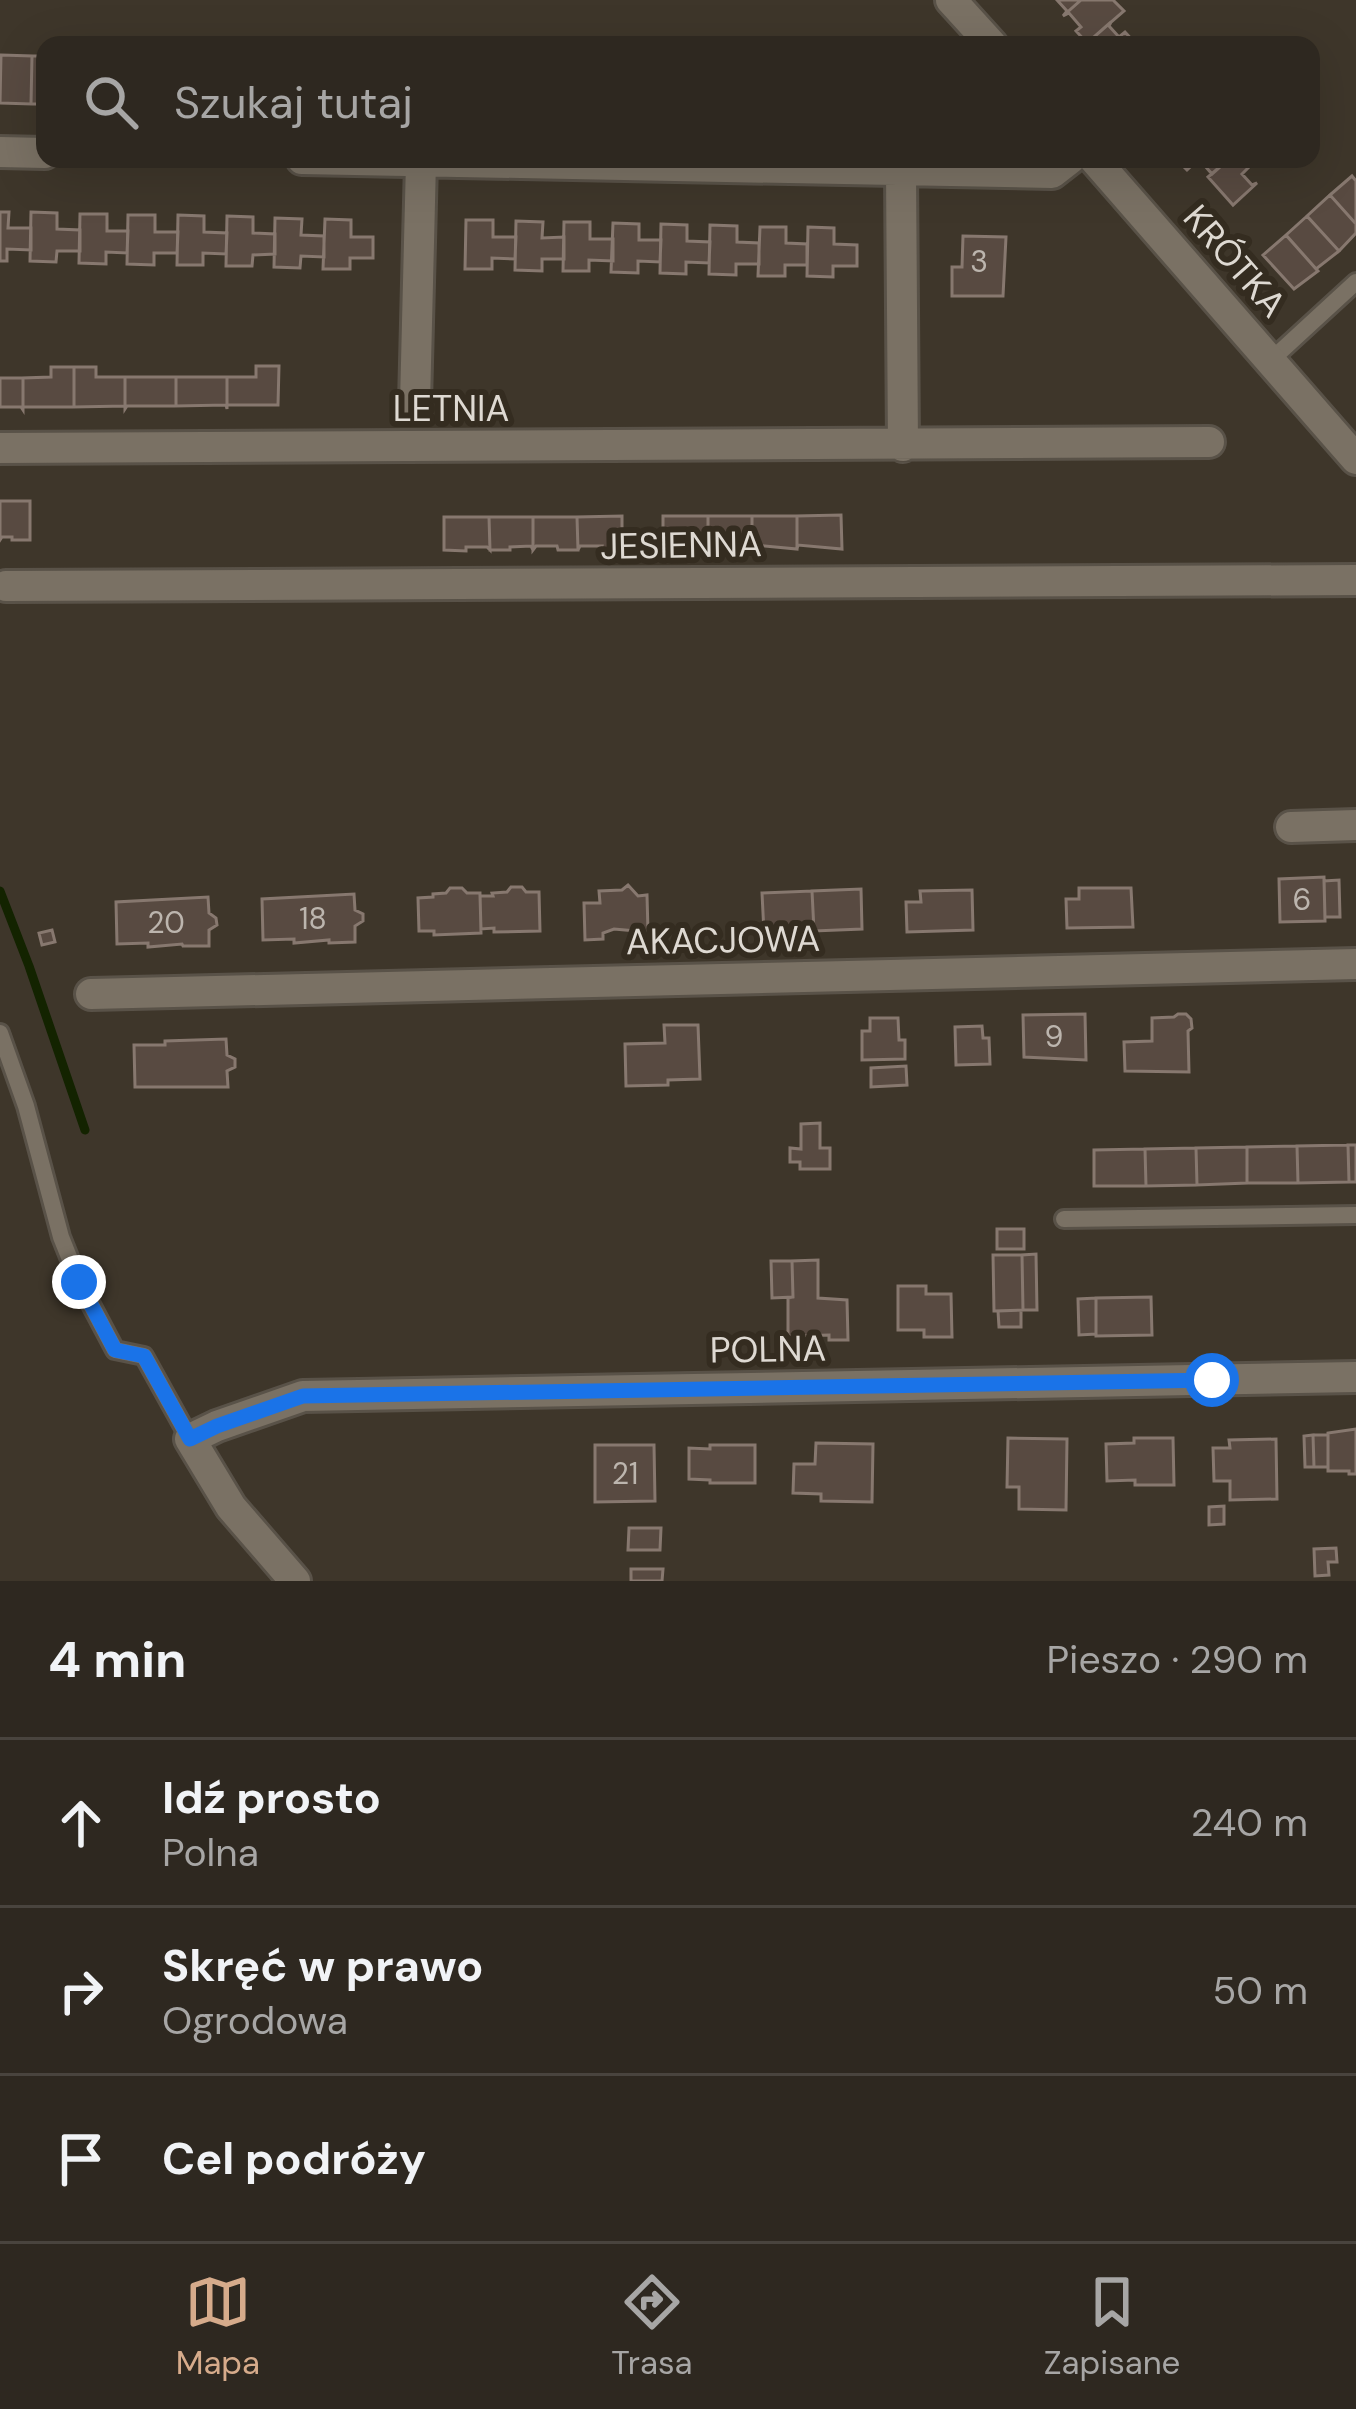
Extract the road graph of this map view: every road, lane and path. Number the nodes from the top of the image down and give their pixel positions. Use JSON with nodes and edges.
{"nodes":[{"id":1,"x":951,"y":0,"type":"edge"},
{"id":2,"x":984,"y":36,"type":"edge"},
{"id":3,"x":0,"y":152,"type":"edge"},
{"id":4,"x":36,"y":153,"type":"edge"},
{"id":5,"x":421,"y":168,"type":"edge"},
{"id":6,"x":741,"y":168,"type":"edge"},
{"id":7,"x":1058,"y":168,"type":"edge"},
{"id":8,"x":1102,"y":168,"type":"edge"},
{"id":9,"x":901,"y":171,"type":"junction"},
{"id":10,"x":1356,"y":282,"type":"edge"},
{"id":11,"x":1270,"y":361,"type":"junction"},
{"id":12,"x":416,"y":403,"type":"dead end"},
{"id":13,"x":1209,"y":442,"type":"dead end"},
{"id":14,"x":903,"y":446,"type":"junction"},
{"id":15,"x":0,"y":448,"type":"edge"},
{"id":16,"x":1356,"y":459,"type":"edge"},
{"id":17,"x":1356,"y":580,"type":"edge"},
{"id":18,"x":6,"y":586,"type":"dead end"},
{"id":19,"x":1356,"y":825,"type":"edge"},
{"id":20,"x":1291,"y":827,"type":"dead end"},
{"id":21,"x":1356,"y":964,"type":"edge"},
{"id":22,"x":91,"y":994,"type":"dead end"},
{"id":23,"x":0,"y":1033,"type":"edge"},
{"id":24,"x":1356,"y":1215,"type":"edge"},
{"id":25,"x":1064,"y":1219,"type":"dead end"},
{"id":26,"x":1356,"y":1377,"type":"edge"},
{"id":27,"x":190,"y":1439,"type":"junction"},
{"id":28,"x":295,"y":1581,"type":"edge"}],
"edges":[{"from":1,"to":2,"type":"street"},
{"from":3,"to":4,"type":"street"},
{"from":5,"to":12,"type":"street"},
{"from":6,"to":9,"type":"street"},
{"from":7,"to":9,"type":"street"},
{"from":8,"to":11,"type":"street","name":"KRÓTKA"},
{"from":9,"to":14,"type":"street"},
{"from":10,"to":11,"type":"lane","name":"KRÓTKA"},
{"from":11,"to":16,"type":"street","name":"KRÓTKA"},
{"from":13,"to":14,"type":"street","name":"LETNIA"},
{"from":14,"to":15,"type":"street","name":"LETNIA"},
{"from":17,"to":18,"type":"street","name":"JESIENNA"},
{"from":19,"to":20,"type":"street"},
{"from":21,"to":22,"type":"street","name":"AKACJOWA"},
{"from":23,"to":27,"type":"lane"},
{"from":24,"to":25,"type":"lane"},
{"from":26,"to":27,"type":"street","name":"POLNA"},
{"from":27,"to":28,"type":"street"}]}
